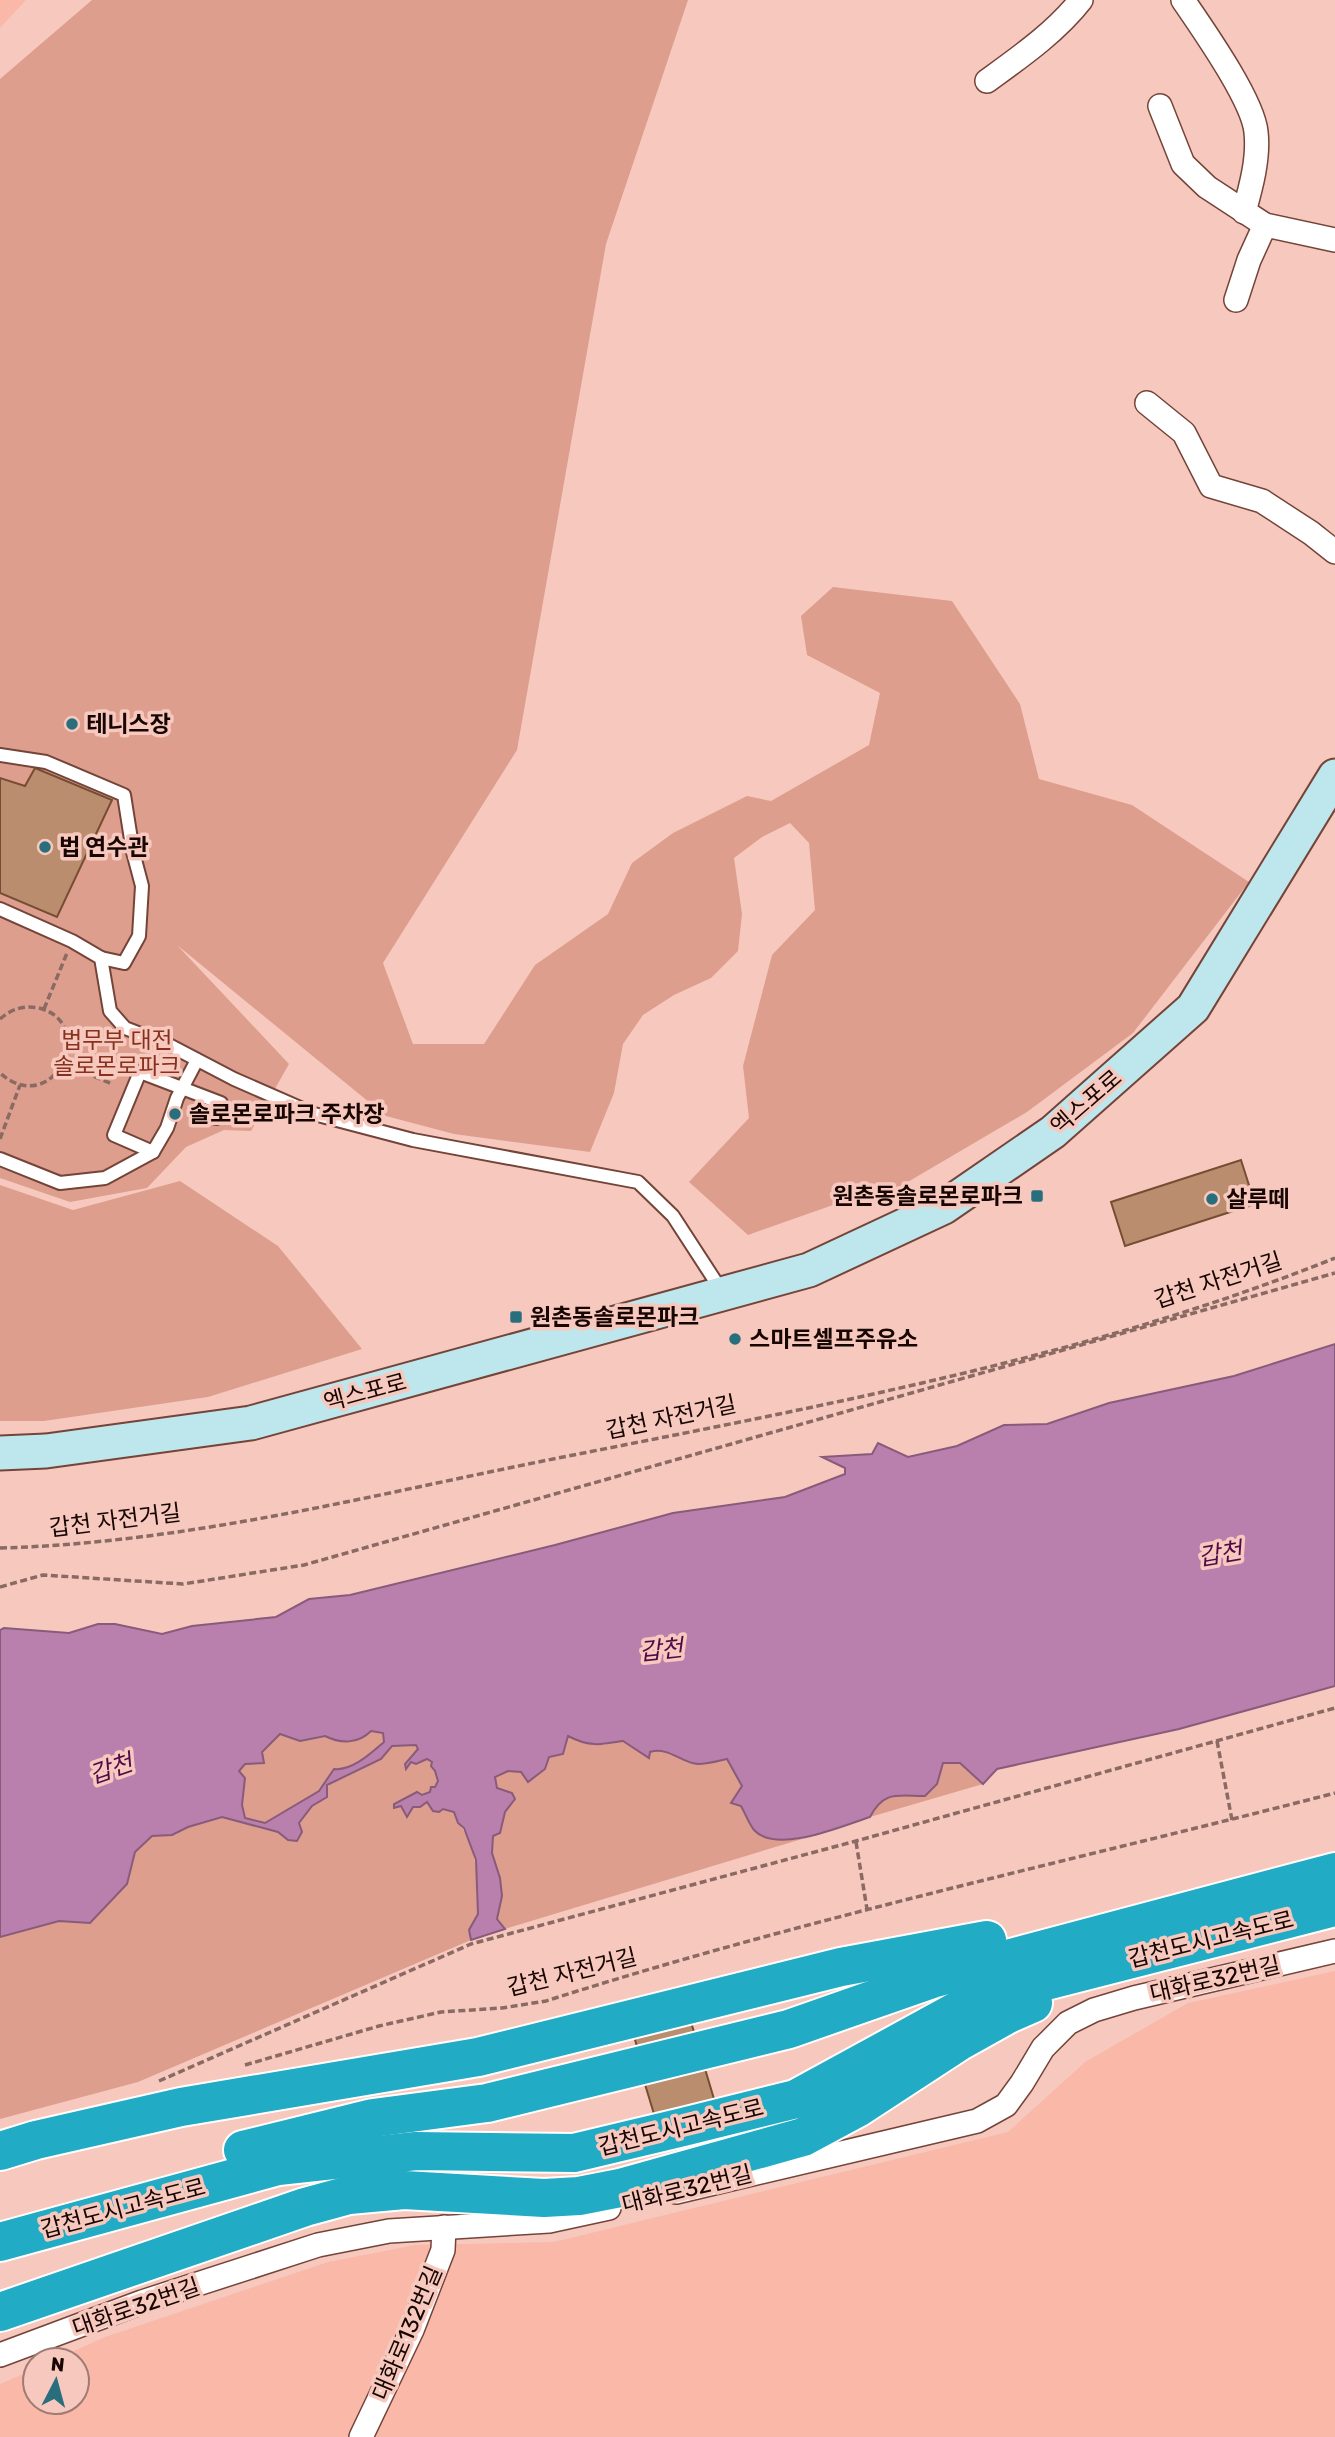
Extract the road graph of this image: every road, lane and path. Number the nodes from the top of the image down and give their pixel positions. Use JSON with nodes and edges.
{"nodes":[{"id":1,"x":1081,"y":0,"type":"edge"},
{"id":2,"x":1183,"y":0,"type":"edge"},
{"id":3,"x":987,"y":81,"type":"dead end"},
{"id":4,"x":1160,"y":106,"type":"dead end"},
{"id":5,"x":1244,"y":212,"type":"junction"},
{"id":6,"x":1265,"y":225,"type":"junction"},
{"id":7,"x":1335,"y":240,"type":"edge"},
{"id":8,"x":1236,"y":300,"type":"dead end"},
{"id":9,"x":1147,"y":403,"type":"dead end"},
{"id":10,"x":1335,"y":552,"type":"edge"},
{"id":11,"x":0,"y":755,"type":"edge"},
{"id":12,"x":1335,"y":776,"type":"edge"},
{"id":13,"x":0,"y":909,"type":"edge"},
{"id":14,"x":72,"y":941,"type":"junction"},
{"id":15,"x":101,"y":958,"type":"junction"},
{"id":16,"x":44,"y":1009,"type":"junction"},
{"id":17,"x":0,"y":1019,"type":"edge"},
{"id":18,"x":197,"y":1060,"type":"junction"},
{"id":19,"x":65,"y":1064,"type":"junction"},
{"id":20,"x":0,"y":1073,"type":"edge"},
{"id":21,"x":112,"y":1084,"type":"dead end"},
{"id":22,"x":20,"y":1085,"type":"junction"},
{"id":23,"x":182,"y":1088,"type":"junction"},
{"id":24,"x":216,"y":1118,"type":"dead end"},
{"id":25,"x":0,"y":1139,"type":"edge"},
{"id":26,"x":152,"y":1152,"type":"junction"},
{"id":27,"x":0,"y":1159,"type":"edge"},
{"id":28,"x":1335,"y":1258,"type":"edge"},
{"id":29,"x":1335,"y":1273,"type":"edge"},
{"id":30,"x":723,"y":1294,"type":"junction"},
{"id":31,"x":0,"y":1452,"type":"edge"},
{"id":32,"x":0,"y":1548,"type":"edge"},
{"id":33,"x":0,"y":1587,"type":"edge"},
{"id":34,"x":1335,"y":1707,"type":"edge"},
{"id":35,"x":1217,"y":1741,"type":"junction"},
{"id":36,"x":1335,"y":1793,"type":"edge"},
{"id":37,"x":1232,"y":1820,"type":"junction"},
{"id":38,"x":856,"y":1841,"type":"junction"},
{"id":39,"x":1335,"y":1872,"type":"edge"},
{"id":40,"x":1285,"y":1885,"type":"junction"},
{"id":41,"x":1335,"y":1907,"type":"edge"},
{"id":42,"x":867,"y":1909,"type":"junction"},
{"id":43,"x":1335,"y":1951,"type":"edge"},
{"id":44,"x":1152,"y":1955,"type":"junction"},
{"id":45,"x":238,"y":2067,"type":"dead end"},
{"id":46,"x":178,"y":2081,"type":"dead end"},
{"id":47,"x":0,"y":2151,"type":"edge"},
{"id":48,"x":0,"y":2216,"type":"edge"},
{"id":49,"x":444,"y":2227,"type":"junction"},
{"id":50,"x":0,"y":2242,"type":"edge"},
{"id":51,"x":0,"y":2312,"type":"edge"},
{"id":52,"x":0,"y":2355,"type":"edge"},
{"id":53,"x":360,"y":2437,"type":"edge"}],
"edges":[{"from":1,"to":3,"type":"street"},
{"from":2,"to":5,"type":"street"},
{"from":4,"to":5,"type":"street"},
{"from":5,"to":6,"type":"street"},
{"from":6,"to":7,"type":"street"},
{"from":6,"to":8,"type":"street"},
{"from":9,"to":10,"type":"street"},
{"from":11,"to":15,"type":"lane"},
{"from":12,"to":30,"type":"main road","name":"엑스포로"},
{"from":13,"to":14,"type":"lane"},
{"from":14,"to":15,"type":"lane"},
{"from":14,"to":16,"type":"path"},
{"from":15,"to":18,"type":"lane"},
{"from":16,"to":17,"type":"path"},
{"from":16,"to":19,"type":"path"},
{"from":18,"to":23,"type":"lane"},
{"from":18,"to":30,"type":"lane"},
{"from":19,"to":21,"type":"path"},
{"from":19,"to":22,"type":"path"},
{"from":20,"to":22,"type":"path"},
{"from":22,"to":25,"type":"path"},
{"from":23,"to":24,"type":"lane"},
{"from":23,"to":26,"type":"lane"},
{"from":23,"to":26,"type":"lane"},
{"from":26,"to":27,"type":"lane"},
{"from":28,"to":32,"type":"path","name":"갑천 자전거길"},
{"from":29,"to":33,"type":"path"},
{"from":30,"to":31,"type":"main road","name":"엑스포로"},
{"from":34,"to":35,"type":"path"},
{"from":35,"to":37,"type":"path"},
{"from":35,"to":38,"type":"path"},
{"from":36,"to":37,"type":"path","name":"갑천 자전거길"},
{"from":37,"to":42,"type":"path","name":"갑천 자전거길"},
{"from":38,"to":42,"type":"path"},
{"from":38,"to":46,"type":"path"},
{"from":39,"to":40,"type":"highway","name":"갑천도시고속도로"},
{"from":40,"to":47,"type":"highway"},
{"from":40,"to":48,"type":"highway","name":"갑천도시고속도로"},
{"from":41,"to":44,"type":"highway","name":"갑천도시고속도로"},
{"from":42,"to":45,"type":"path","name":"갑천 자전거길"},
{"from":43,"to":49,"type":"street","name":"대화로32번길"},
{"from":44,"to":50,"type":"highway","name":"갑천도시고속도로"},
{"from":44,"to":51,"type":"highway"},
{"from":49,"to":52,"type":"street","name":"대화로32번길"},
{"from":49,"to":53,"type":"street","name":"대화로132번길"}]}
